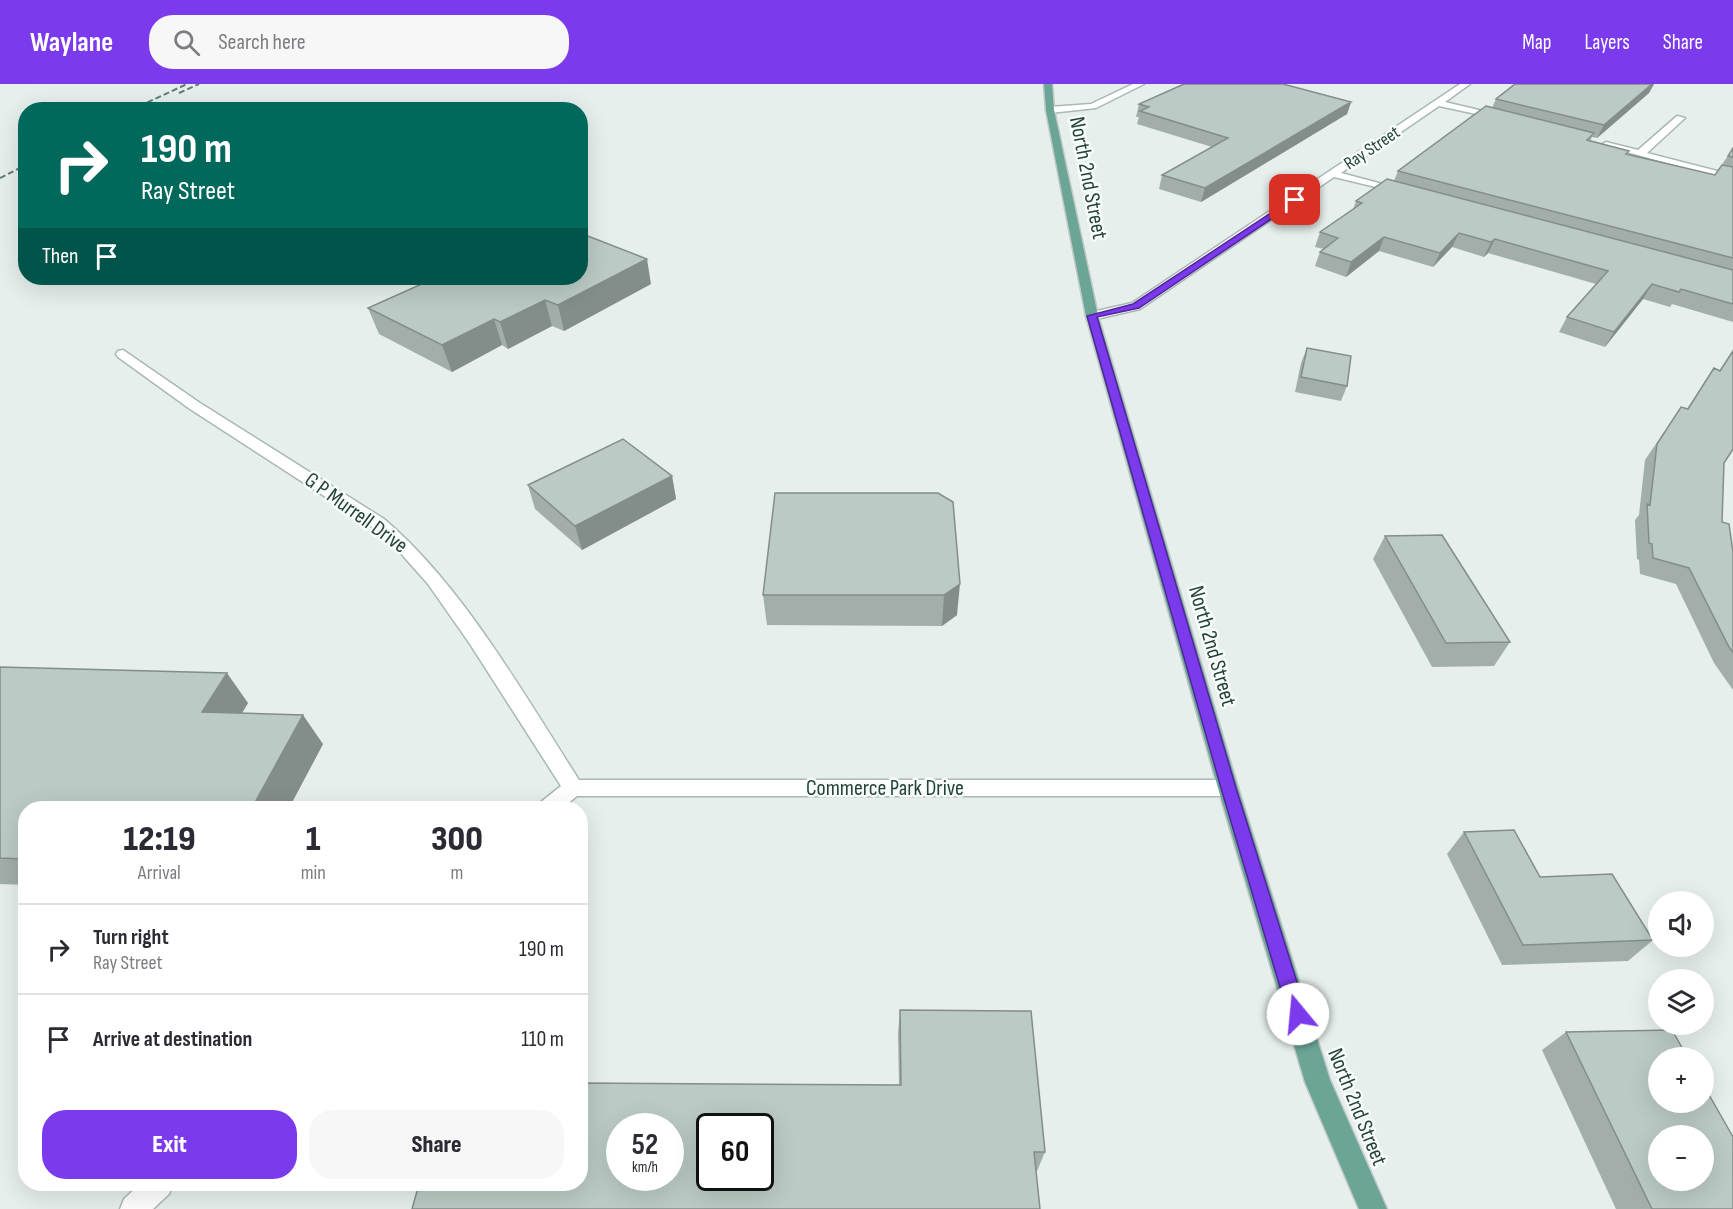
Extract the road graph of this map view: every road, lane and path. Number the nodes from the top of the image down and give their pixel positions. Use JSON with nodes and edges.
{"nodes":[{"id":1,"x":1048,"y":84,"type":"edge"},
{"id":2,"x":1140,"y":84,"type":"edge"},
{"id":3,"x":1466,"y":84,"type":"edge"},
{"id":4,"x":1438,"y":103,"type":"junction"},
{"id":5,"x":1050,"y":110,"type":"junction"},
{"id":6,"x":1680,"y":118,"type":"dead end"},
{"id":7,"x":1517,"y":123,"type":"edge"},
{"id":8,"x":1595,"y":142,"type":"edge"},
{"id":9,"x":1640,"y":154,"type":"junction"},
{"id":10,"x":1334,"y":174,"type":"junction"},
{"id":11,"x":1733,"y":178,"type":"edge"},
{"id":12,"x":1411,"y":195,"type":"edge"},
{"id":13,"x":1092,"y":316,"type":"junction"},
{"id":14,"x":123,"y":354,"type":"dead end"},
{"id":15,"x":573,"y":788,"type":"junction"},
{"id":16,"x":1228,"y":788,"type":"junction"},
{"id":17,"x":557,"y":801,"type":"edge"},
{"id":18,"x":152,"y":1191,"type":"edge"},
{"id":19,"x":134,"y":1209,"type":"edge"},
{"id":20,"x":1373,"y":1209,"type":"edge"}],
"edges":[{"from":1,"to":5,"type":"main road","name":"North 2nd Street"},
{"from":2,"to":5,"type":"street"},
{"from":3,"to":4,"type":"street","name":"Ray Street"},
{"from":4,"to":7,"type":"street"},
{"from":4,"to":10,"type":"street","name":"Ray Street"},
{"from":5,"to":13,"type":"main road","name":"North 2nd Street"},
{"from":6,"to":9,"type":"street"},
{"from":8,"to":9,"type":"street"},
{"from":9,"to":11,"type":"street"},
{"from":10,"to":12,"type":"street"},
{"from":10,"to":13,"type":"street","name":"Ray Street"},
{"from":13,"to":16,"type":"main road","name":"North 2nd Street"},
{"from":14,"to":15,"type":"street","name":"G P Murrell Drive"},
{"from":15,"to":16,"type":"street","name":"Commerce Park Drive"},
{"from":15,"to":17,"type":"street"},
{"from":16,"to":20,"type":"main road","name":"North 2nd Street"},
{"from":18,"to":19,"type":"street"}]}
